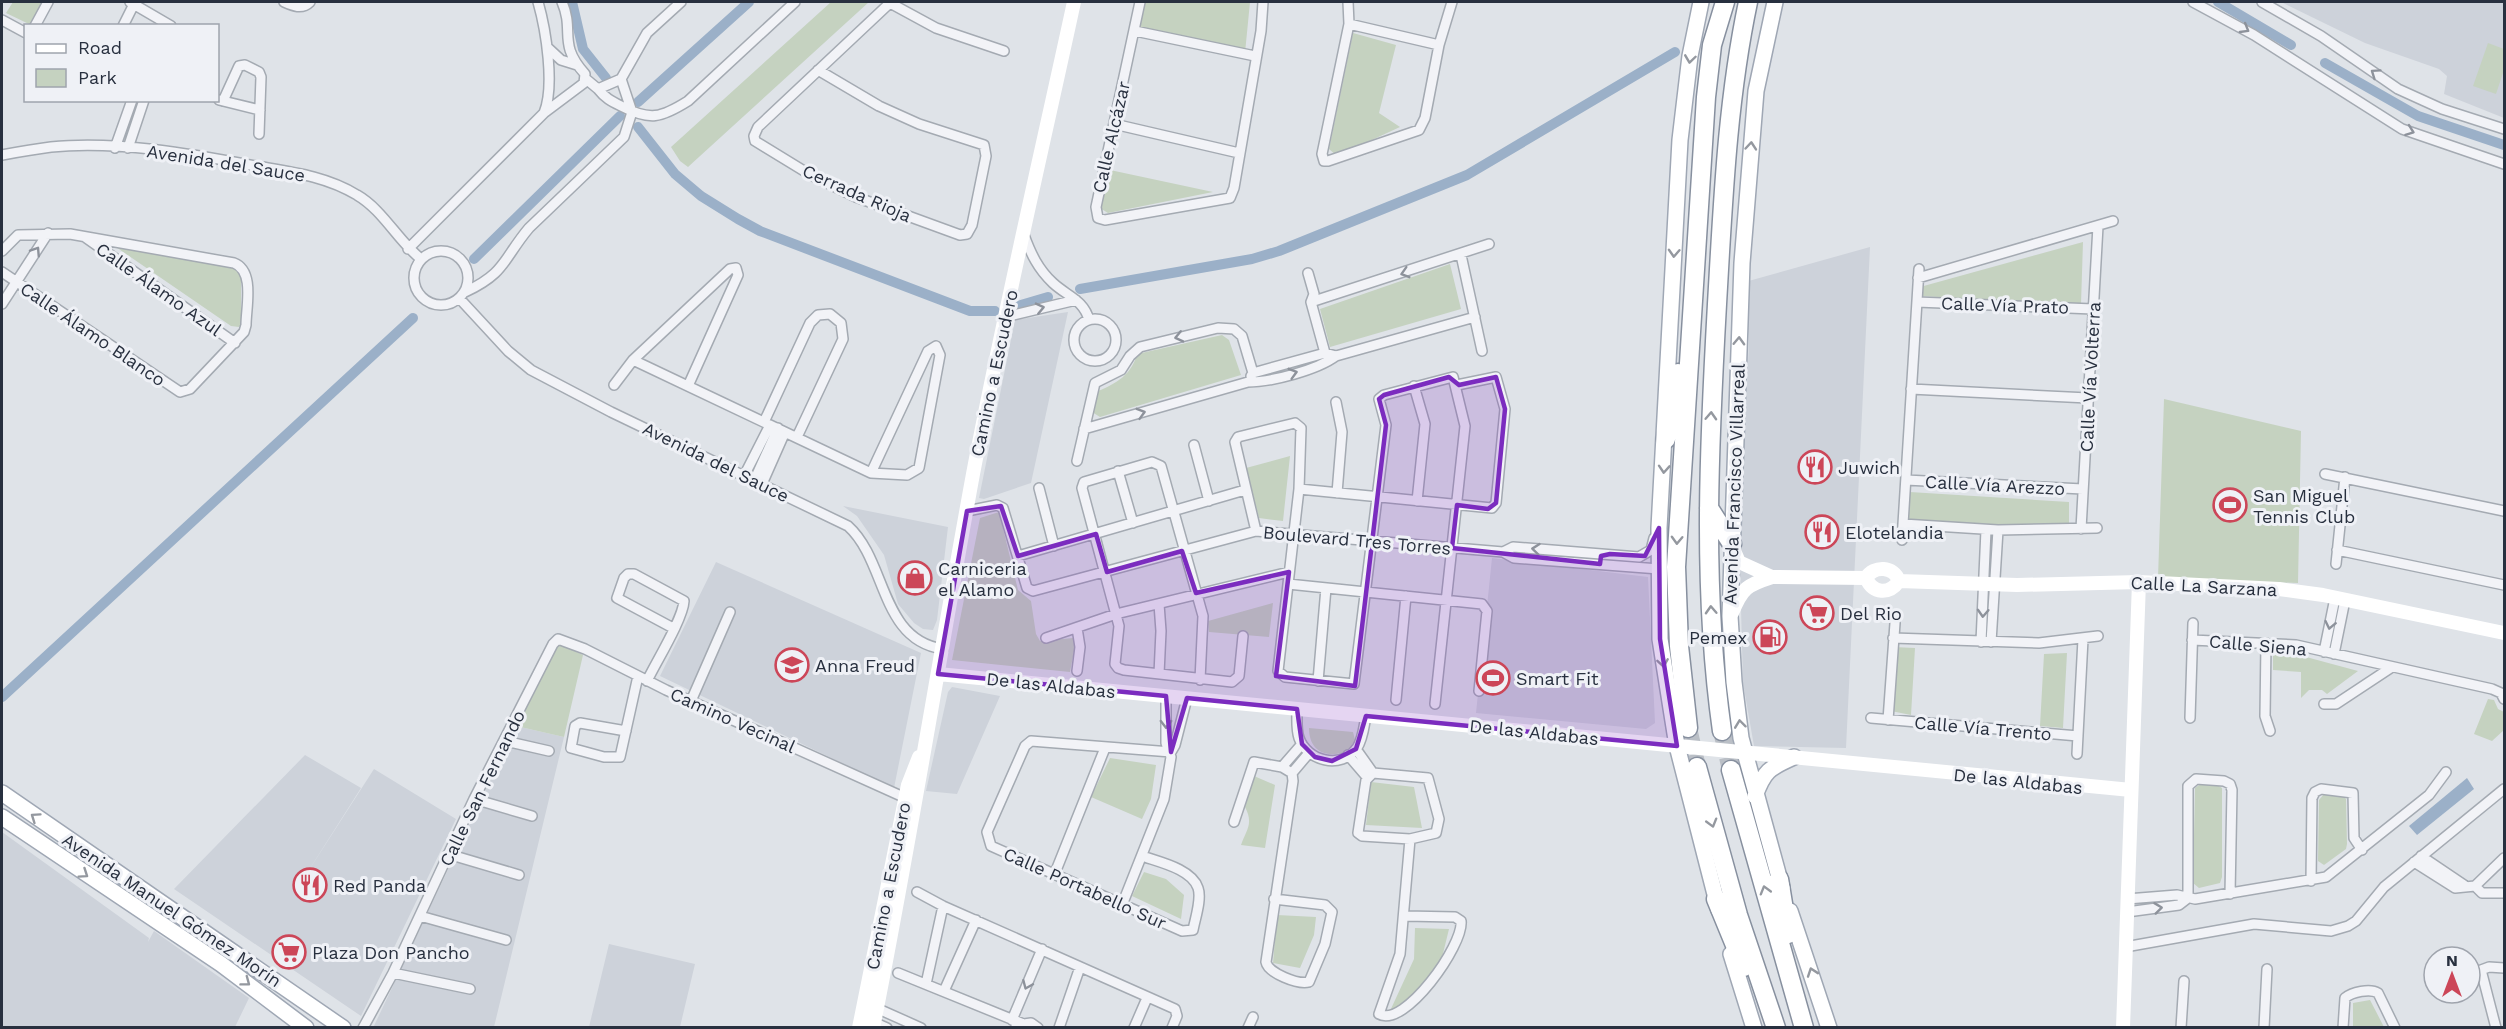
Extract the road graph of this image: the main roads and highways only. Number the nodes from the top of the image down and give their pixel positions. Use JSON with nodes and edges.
{"nodes":[{"id":1,"x":1701,"y":2,"type":"edge"},
{"id":2,"x":1715,"y":2,"type":"edge"},
{"id":3,"x":1725,"y":2,"type":"edge"},
{"id":4,"x":1748,"y":2,"type":"edge"},
{"id":5,"x":1775,"y":2,"type":"edge"},
{"id":6,"x":1712,"y":45,"type":"junction"},
{"id":7,"x":1692,"y":289,"type":"junction"},
{"id":8,"x":1666,"y":439,"type":"junction"},
{"id":9,"x":1709,"y":508,"type":"junction"},
{"id":10,"x":1732,"y":544,"type":"junction"},
{"id":11,"x":1688,"y":728,"type":"tunnel mouth"},
{"id":12,"x":1722,"y":731,"type":"tunnel mouth"},
{"id":13,"x":1794,"y":757,"type":"road end"},
{"id":14,"x":1697,"y":767,"type":"tunnel mouth"},
{"id":15,"x":1731,"y":770,"type":"tunnel mouth"},
{"id":16,"x":2,"y":793,"type":"edge"},
{"id":17,"x":1755,"y":796,"type":"junction"},
{"id":18,"x":2,"y":817,"type":"edge"},
{"id":19,"x":1779,"y":879,"type":"junction"},
{"id":20,"x":1716,"y":899,"type":"junction"},
{"id":21,"x":306,"y":1028,"type":"edge"},
{"id":22,"x":344,"y":1028,"type":"edge"},
{"id":23,"x":1754,"y":1028,"type":"edge"},
{"id":24,"x":1774,"y":1028,"type":"edge"},
{"id":25,"x":1805,"y":1028,"type":"edge"},
{"id":26,"x":1829,"y":1028,"type":"edge"}],
"edges":[{"from":1,"to":8,"type":"main road","one_way":true},
{"from":2,"to":6,"type":"highway"},
{"from":3,"to":6,"type":"highway"},
{"from":9,"to":4,"type":"highway","name":"Avenida Francisco Villarreal","one_way":true},
{"from":10,"to":5,"type":"main road","name":"Avenida Francisco Villarreal","one_way":true},
{"from":6,"to":7,"type":"highway"},
{"from":7,"to":8,"type":"highway"},
{"from":7,"to":11,"type":"highway","one_way":true},
{"from":8,"to":20,"type":"main road","one_way":true},
{"from":9,"to":10,"type":"highway"},
{"from":12,"to":9,"type":"highway","name":"Avenida Francisco Villarreal","one_way":true},
{"from":17,"to":10,"type":"main road","name":"Avenida Francisco Villarreal","one_way":true},
{"from":13,"to":17,"type":"main road"},
{"from":14,"to":24,"type":"highway","one_way":true},
{"from":25,"to":15,"type":"highway","one_way":true},
{"from":22,"to":16,"type":"main road","name":"Avenida Manuel Gómez Morín","one_way":true},
{"from":17,"to":19,"type":"main road","name":"Avenida Francisco Villarreal"},
{"from":18,"to":21,"type":"main road","name":"Avenida Manuel Gómez Morín","one_way":true},
{"from":19,"to":25,"type":"highway"},
{"from":26,"to":19,"type":"main road","name":"Avenida Francisco Villarreal","one_way":true},
{"from":20,"to":23,"type":"main road"},
{"from":20,"to":24,"type":"highway"}]}
